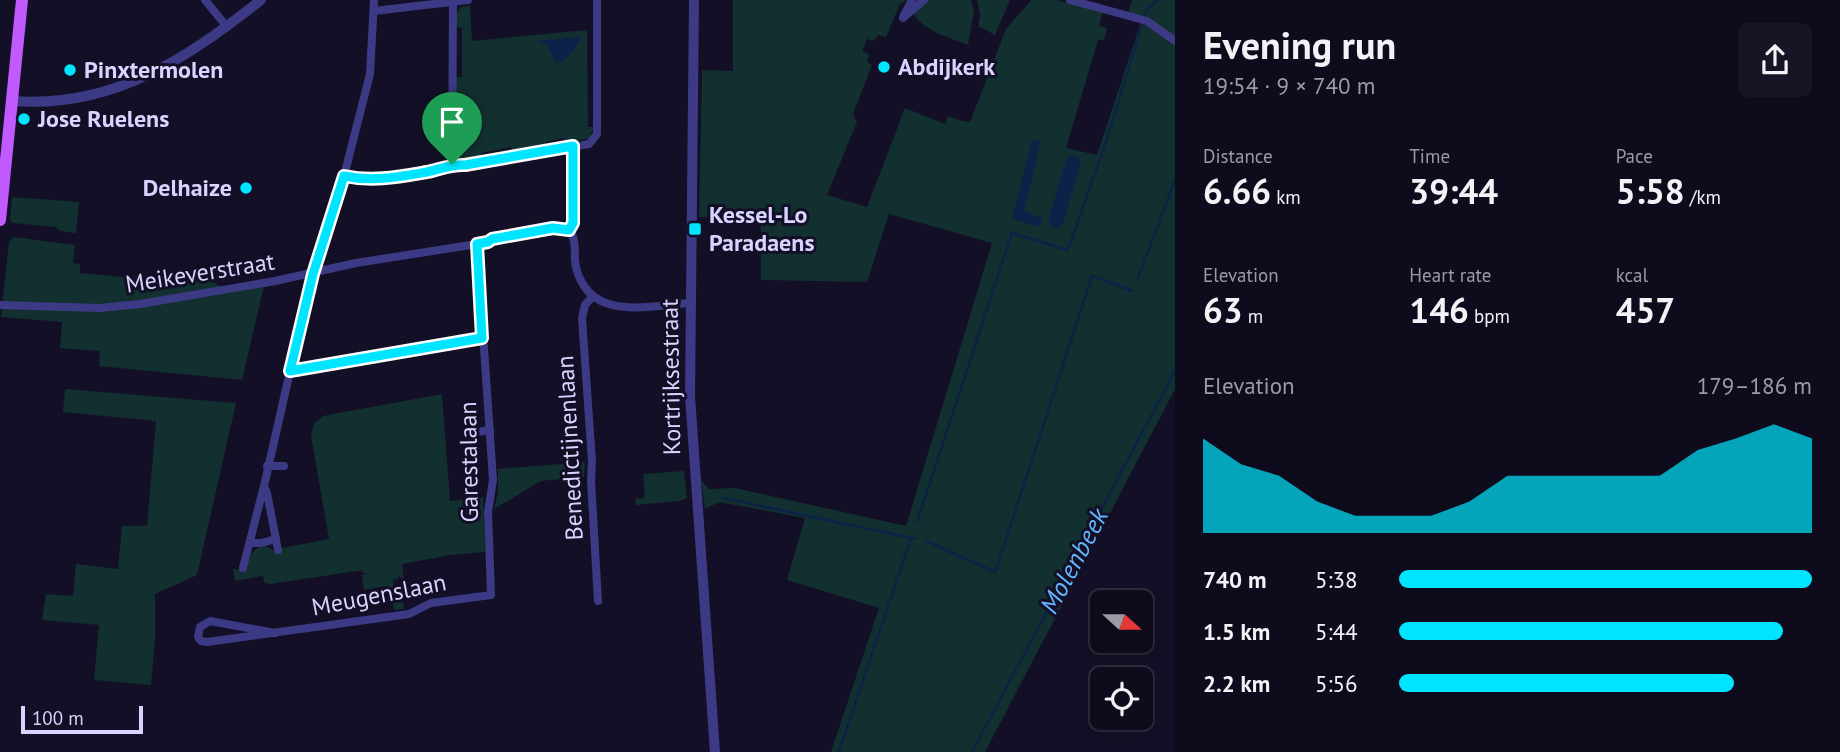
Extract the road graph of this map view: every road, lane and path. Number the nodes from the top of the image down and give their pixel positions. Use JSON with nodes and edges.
{"nodes":[{"id":1,"x":22,"y":0,"type":"edge"},
{"id":2,"x":205,"y":0,"type":"edge"},
{"id":3,"x":261,"y":0,"type":"edge"},
{"id":4,"x":374,"y":0,"type":"edge"},
{"id":5,"x":468,"y":0,"type":"edge"},
{"id":6,"x":597,"y":0,"type":"edge"},
{"id":7,"x":694,"y":0,"type":"edge"},
{"id":8,"x":912,"y":0,"type":"edge"},
{"id":9,"x":924,"y":0,"type":"edge"},
{"id":10,"x":1070,"y":0,"type":"edge"},
{"id":11,"x":453,"y":2,"type":"junction"},
{"id":12,"x":374,"y":10,"type":"junction"},
{"id":13,"x":227,"y":27,"type":"junction"},
{"id":14,"x":1175,"y":41,"type":"edge"},
{"id":15,"x":12,"y":101,"type":"junction"},
{"id":16,"x":5,"y":124,"type":"edge"},
{"id":17,"x":573,"y":146,"type":"junction"},
{"id":18,"x":452,"y":164,"type":"junction"},
{"id":19,"x":344,"y":176,"type":"junction"},
{"id":20,"x":0,"y":220,"type":"edge"},
{"id":21,"x":569,"y":230,"type":"junction"},
{"id":22,"x":477,"y":244,"type":"junction"},
{"id":23,"x":313,"y":274,"type":"junction"},
{"id":24,"x":593,"y":296,"type":"junction"},
{"id":25,"x":689,"y":303,"type":"junction"},
{"id":26,"x":0,"y":304,"type":"edge"},
{"id":27,"x":482,"y":338,"type":"junction"},
{"id":28,"x":290,"y":371,"type":"junction"},
{"id":29,"x":490,"y":430,"type":"junction"},
{"id":30,"x":476,"y":432,"type":"dead end"},
{"id":31,"x":267,"y":466,"type":"junction"},
{"id":32,"x":284,"y":466,"type":"dead end"},
{"id":33,"x":264,"y":486,"type":"junction"},
{"id":34,"x":276,"y":539,"type":"junction"},
{"id":35,"x":250,"y":542,"type":"junction"},
{"id":36,"x":278,"y":551,"type":"dead end"},
{"id":37,"x":243,"y":568,"type":"dead end"},
{"id":38,"x":491,"y":595,"type":"joint"},
{"id":39,"x":598,"y":601,"type":"dead end"},
{"id":40,"x":226,"y":624,"type":"junction"},
{"id":41,"x":275,"y":633,"type":"junction"},
{"id":42,"x":223,"y":639,"type":"junction"},
{"id":43,"x":715,"y":752,"type":"edge"}],
"edges":[{"from":1,"to":15,"type":"main road"},
{"from":2,"to":13,"type":"street"},
{"from":3,"to":13,"type":"street"},
{"from":4,"to":12,"type":"street"},
{"from":5,"to":11,"type":"street"},
{"from":6,"to":17,"type":"street"},
{"from":7,"to":25,"type":"street","name":"Kortrijksestraat"},
{"from":8,"to":9,"type":"street"},
{"from":10,"to":14,"type":"street"},
{"from":11,"to":12,"type":"street"},
{"from":11,"to":18,"type":"street"},
{"from":12,"to":19,"type":"street"},
{"from":13,"to":15,"type":"street"},
{"from":15,"to":16,"type":"main road"},
{"from":16,"to":20,"type":"main road"},
{"from":17,"to":18,"type":"street"},
{"from":17,"to":21,"type":"street"},
{"from":18,"to":19,"type":"street"},
{"from":19,"to":23,"type":"street"},
{"from":21,"to":22,"type":"street","name":"Meikeverstraat"},
{"from":21,"to":24,"type":"street"},
{"from":22,"to":23,"type":"street","name":"Meikeverstraat"},
{"from":22,"to":27,"type":"street","name":"Garestalaan"},
{"from":23,"to":26,"type":"street","name":"Meikeverstraat"},
{"from":23,"to":28,"type":"street"},
{"from":24,"to":25,"type":"street"},
{"from":24,"to":39,"type":"street","name":"Benedictijnenlaan"},
{"from":25,"to":43,"type":"street","name":"Kortrijksestraat"},
{"from":27,"to":28,"type":"street"},
{"from":27,"to":29,"type":"street","name":"Garestalaan"},
{"from":28,"to":31,"type":"street"},
{"from":29,"to":30,"type":"street"},
{"from":29,"to":38,"type":"street","name":"Garestalaan"},
{"from":31,"to":32,"type":"street"},
{"from":31,"to":33,"type":"street"},
{"from":33,"to":34,"type":"street"},
{"from":33,"to":35,"type":"street"},
{"from":34,"to":35,"type":"street"},
{"from":34,"to":36,"type":"street"},
{"from":35,"to":37,"type":"street"},
{"from":38,"to":41,"type":"street","name":"Meugenslaan"},
{"from":40,"to":41,"type":"street","name":"Meugenslaan"},
{"from":40,"to":42,"type":"street"},
{"from":40,"to":42,"type":"street","name":"Meugenslaan"},
{"from":41,"to":42,"type":"street","name":"Meugenslaan"}]}
